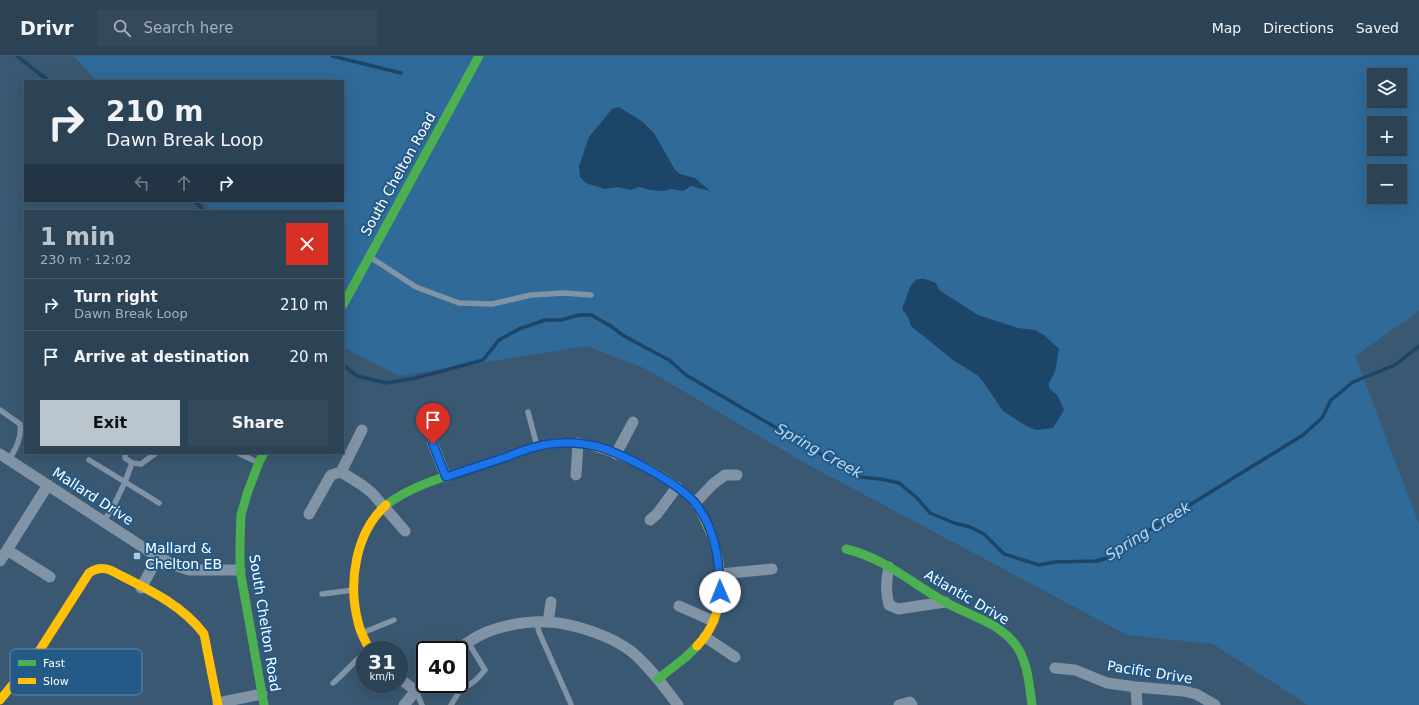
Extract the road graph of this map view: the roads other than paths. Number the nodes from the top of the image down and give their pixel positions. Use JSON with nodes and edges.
{"nodes":[{"id":1,"x":478,"y":56,"type":"edge"},
{"id":2,"x":369,"y":256,"type":"junction"},
{"id":3,"x":592,"y":295,"type":"dead end"},
{"id":4,"x":344,"y":303,"type":"edge"},
{"id":5,"x":0,"y":410,"type":"edge"},
{"id":6,"x":528,"y":412,"type":"dead end"},
{"id":7,"x":633,"y":422,"type":"dead end"},
{"id":8,"x":362,"y":430,"type":"dead end"},
{"id":9,"x":578,"y":443,"type":"junction"},
{"id":10,"x":433,"y":444,"type":"dead end"},
{"id":11,"x":537,"y":446,"type":"junction"},
{"id":12,"x":125,"y":454,"type":"edge"},
{"id":13,"x":155,"y":454,"type":"edge"},
{"id":14,"x":240,"y":454,"type":"edge"},
{"id":15,"x":263,"y":454,"type":"edge"},
{"id":16,"x":616,"y":454,"type":"junction"},
{"id":17,"x":4,"y":457,"type":"edge"},
{"id":18,"x":89,"y":460,"type":"dead end"},
{"id":19,"x":258,"y":462,"type":"junction"},
{"id":20,"x":132,"y":463,"type":"junction"},
{"id":21,"x":341,"y":472,"type":"junction"},
{"id":22,"x":576,"y":475,"type":"dead end"},
{"id":23,"x":736,"y":475,"type":"dead end"},
{"id":24,"x":446,"y":477,"type":"junction"},
{"id":25,"x":125,"y":482,"type":"junction"},
{"id":26,"x":48,"y":485,"type":"junction"},
{"id":27,"x":677,"y":487,"type":"junction"},
{"id":28,"x":159,"y":503,"type":"dead end"},
{"id":29,"x":695,"y":503,"type":"junction"},
{"id":30,"x":385,"y":506,"type":"junction"},
{"id":31,"x":310,"y":514,"type":"dead end"},
{"id":32,"x":650,"y":520,"type":"dead end"},
{"id":33,"x":104,"y":521,"type":"junction"},
{"id":34,"x":405,"y":531,"type":"dead end"},
{"id":35,"x":846,"y":549,"type":"dead end"},
{"id":36,"x":3,"y":555,"type":"edge"},
{"id":37,"x":158,"y":556,"type":"junction"},
{"id":38,"x":889,"y":567,"type":"junction"},
{"id":39,"x":772,"y":569,"type":"dead end"},
{"id":40,"x":240,"y":570,"type":"junction"},
{"id":41,"x":720,"y":574,"type":"junction"},
{"id":42,"x":50,"y":577,"type":"dead end"},
{"id":43,"x":141,"y":588,"type":"junction"},
{"id":44,"x":354,"y":590,"type":"junction"},
{"id":45,"x":322,"y":594,"type":"dead end"},
{"id":46,"x":551,"y":602,"type":"dead end"},
{"id":47,"x":945,"y":602,"type":"junction"},
{"id":48,"x":679,"y":606,"type":"dead end"},
{"id":49,"x":394,"y":620,"type":"dead end"},
{"id":50,"x":713,"y":621,"type":"junction"},
{"id":51,"x":542,"y":622,"type":"junction"},
{"id":52,"x":362,"y":633,"type":"junction"},
{"id":53,"x":705,"y":637,"type":"junction"},
{"id":54,"x":366,"y":641,"type":"edge"},
{"id":55,"x":468,"y":642,"type":"joint"},
{"id":56,"x":40,"y":649,"type":"edge"},
{"id":57,"x":735,"y":657,"type":"dead end"},
{"id":58,"x":356,"y":660,"type":"edge"},
{"id":59,"x":1055,"y":668,"type":"dead end"},
{"id":60,"x":658,"y":679,"type":"junction"},
{"id":61,"x":333,"y":683,"type":"dead end"},
{"id":62,"x":408,"y":685,"type":"edge"},
{"id":63,"x":468,"y":686,"type":"edge"},
{"id":64,"x":1136,"y":687,"type":"junction"},
{"id":65,"x":10,"y":688,"type":"edge"},
{"id":66,"x":416,"y":691,"type":"joint"},
{"id":67,"x":417,"y":693,"type":"edge"},
{"id":68,"x":459,"y":693,"type":"edge"},
{"id":69,"x":0,"y":700,"type":"edge"},
{"id":70,"x":263,"y":700,"type":"edge"},
{"id":71,"x":1196,"y":700,"type":"edge"},
{"id":72,"x":218,"y":704,"type":"edge"},
{"id":73,"x":570,"y":704,"type":"dead end"},
{"id":74,"x":404,"y":705,"type":"edge"},
{"id":75,"x":422,"y":705,"type":"edge"},
{"id":76,"x":451,"y":705,"type":"edge"},
{"id":77,"x":678,"y":705,"type":"edge"},
{"id":78,"x":899,"y":705,"type":"edge"},
{"id":79,"x":912,"y":705,"type":"edge"},
{"id":80,"x":1032,"y":705,"type":"edge"},
{"id":81,"x":1137,"y":705,"type":"edge"},
{"id":82,"x":1215,"y":705,"type":"edge"}],
"edges":[{"from":1,"to":2,"type":"street","name":"South Chelton Road"},
{"from":2,"to":3,"type":"lane"},
{"from":2,"to":4,"type":"street","name":"South Chelton Road"},
{"from":5,"to":17,"type":"lane"},
{"from":6,"to":11,"type":"lane"},
{"from":7,"to":16,"type":"street"},
{"from":8,"to":21,"type":"street"},
{"from":9,"to":11,"type":"street"},
{"from":9,"to":16,"type":"street"},
{"from":9,"to":22,"type":"street"},
{"from":10,"to":24,"type":"street"},
{"from":11,"to":24,"type":"street"},
{"from":12,"to":20,"type":"lane"},
{"from":13,"to":20,"type":"lane"},
{"from":14,"to":19,"type":"lane"},
{"from":15,"to":19,"type":"street","name":"South Chelton Road"},
{"from":16,"to":27,"type":"street"},
{"from":17,"to":26,"type":"street","name":"Mallard Drive"},
{"from":18,"to":25,"type":"lane"},
{"from":19,"to":40,"type":"street","name":"South Chelton Road"},
{"from":20,"to":25,"type":"lane"},
{"from":21,"to":30,"type":"street"},
{"from":21,"to":31,"type":"street"},
{"from":23,"to":29,"type":"street"},
{"from":24,"to":30,"type":"street"},
{"from":25,"to":28,"type":"lane"},
{"from":25,"to":33,"type":"lane"},
{"from":26,"to":33,"type":"street","name":"Mallard Drive"},
{"from":26,"to":36,"type":"street"},
{"from":27,"to":29,"type":"street"},
{"from":27,"to":32,"type":"street"},
{"from":29,"to":41,"type":"street"},
{"from":30,"to":34,"type":"street"},
{"from":30,"to":44,"type":"street"},
{"from":33,"to":37,"type":"street","name":"Mallard Drive"},
{"from":35,"to":38,"type":"street","name":"Atlantic Drive"},
{"from":36,"to":42,"type":"street"},
{"from":37,"to":40,"type":"street","name":"Mallard Drive"},
{"from":37,"to":43,"type":"street"},
{"from":38,"to":47,"type":"street","name":"Atlantic Drive"},
{"from":38,"to":47,"type":"street"},
{"from":39,"to":41,"type":"street"},
{"from":40,"to":70,"type":"street","name":"South Chelton Road"},
{"from":41,"to":50,"type":"street"},
{"from":43,"to":56,"type":"street"},
{"from":43,"to":72,"type":"street"},
{"from":44,"to":45,"type":"lane"},
{"from":44,"to":52,"type":"street"},
{"from":46,"to":51,"type":"street"},
{"from":47,"to":80,"type":"street","name":"Atlantic Drive"},
{"from":48,"to":50,"type":"street"},
{"from":49,"to":52,"type":"lane"},
{"from":50,"to":53,"type":"street"},
{"from":51,"to":55,"type":"street"},
{"from":51,"to":60,"type":"street"},
{"from":51,"to":73,"type":"lane"},
{"from":52,"to":54,"type":"street"},
{"from":53,"to":57,"type":"street"},
{"from":53,"to":60,"type":"street"},
{"from":55,"to":63,"type":"lane"},
{"from":58,"to":61,"type":"lane"},
{"from":59,"to":64,"type":"street","name":"Pacific Drive"},
{"from":60,"to":77,"type":"street"},
{"from":62,"to":66,"type":"street"},
{"from":64,"to":71,"type":"street","name":"Pacific Drive"},
{"from":64,"to":81,"type":"street"},
{"from":65,"to":69,"type":"street"},
{"from":66,"to":74,"type":"street"},
{"from":67,"to":75,"type":"lane"},
{"from":68,"to":76,"type":"lane"},
{"from":70,"to":72,"type":"street"},
{"from":71,"to":82,"type":"street","name":"Pacific Drive"},
{"from":78,"to":79,"type":"street"}]}
